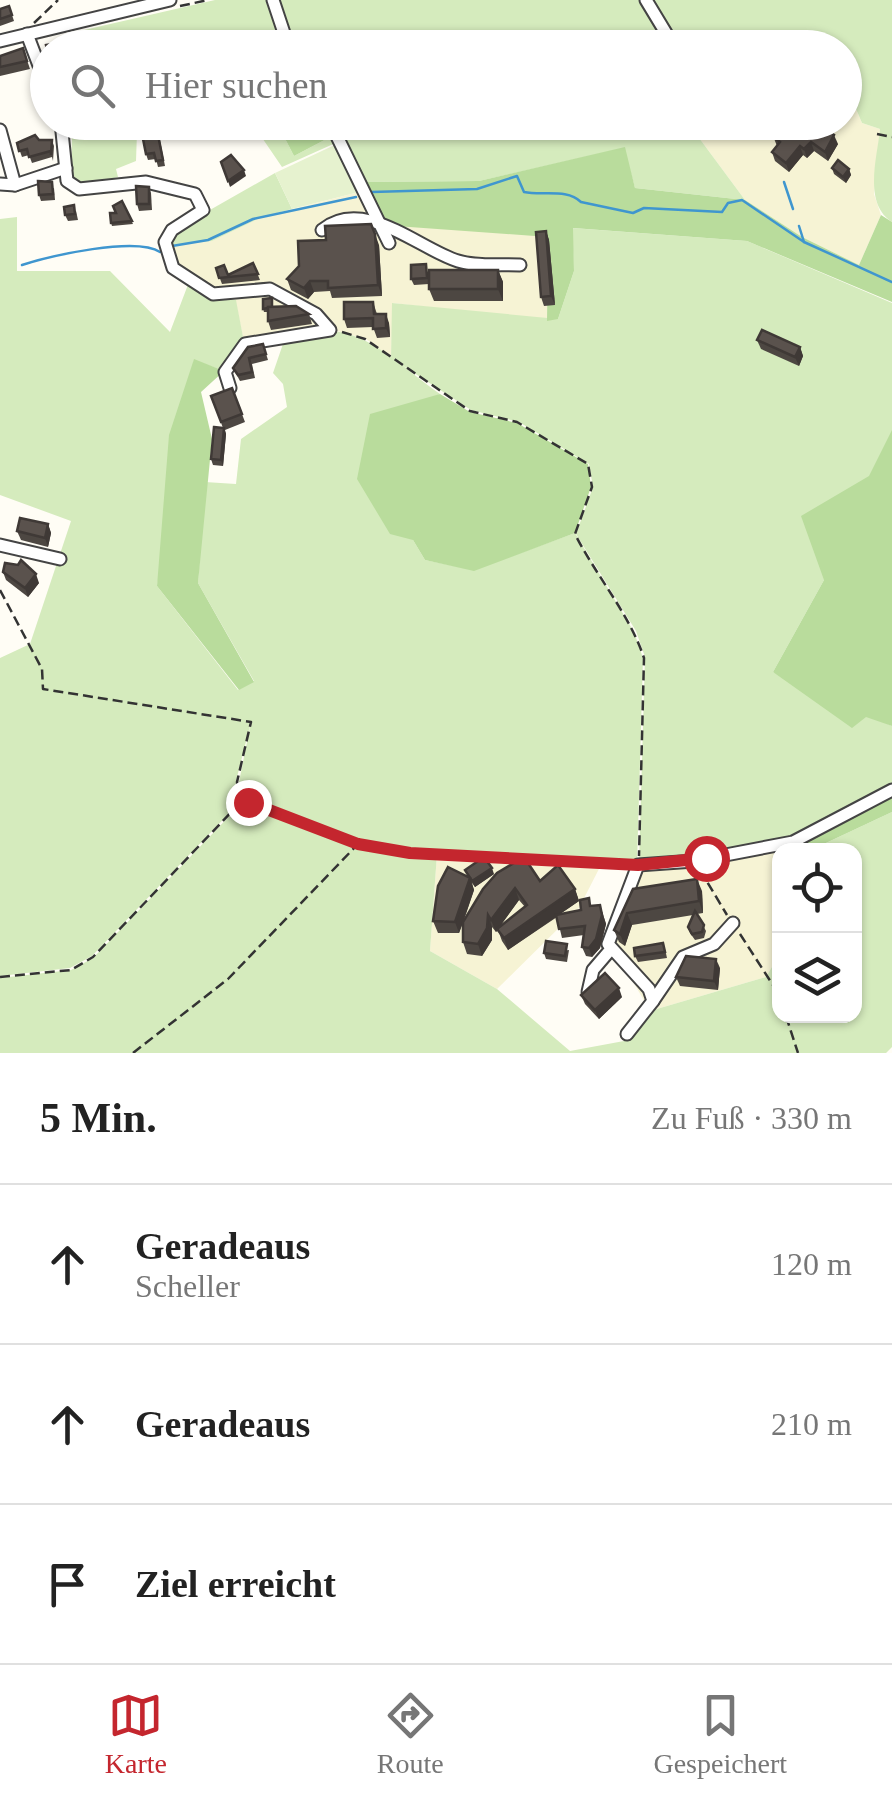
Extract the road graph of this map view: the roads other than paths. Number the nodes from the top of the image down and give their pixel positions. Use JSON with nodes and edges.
{"nodes":[{"id":1,"x":170,"y":0,"type":"edge"},
{"id":2,"x":273,"y":0,"type":"edge"},
{"id":3,"x":646,"y":0,"type":"edge"},
{"id":4,"x":44,"y":30,"type":"edge"},
{"id":5,"x":283,"y":30,"type":"edge"},
{"id":6,"x":664,"y":30,"type":"edge"},
{"id":7,"x":30,"y":33,"type":"edge"},
{"id":8,"x":27,"y":34,"type":"junction"},
{"id":9,"x":0,"y":42,"type":"edge"},
{"id":10,"x":30,"y":42,"type":"edge"},
{"id":11,"x":0,"y":130,"type":"edge"},
{"id":12,"x":63,"y":140,"type":"edge"},
{"id":13,"x":342,"y":140,"type":"edge"},
{"id":14,"x":66,"y":168,"type":"junction"},
{"id":15,"x":0,"y":184,"type":"edge"},
{"id":16,"x":15,"y":185,"type":"junction"},
{"id":17,"x":376,"y":221,"type":"junction"},
{"id":18,"x":322,"y":230,"type":"edge"},
{"id":19,"x":389,"y":243,"type":"dead end"},
{"id":20,"x":520,"y":265,"type":"dead end"},
{"id":21,"x":230,"y":388,"type":"edge"},
{"id":22,"x":1,"y":548,"type":"edge"},
{"id":23,"x":60,"y":559,"type":"dead end"},
{"id":24,"x":892,"y":790,"type":"edge"},
{"id":25,"x":733,"y":923,"type":"dead end"},
{"id":26,"x":611,"y":949,"type":"junction"},
{"id":27,"x":588,"y":992,"type":"edge"},
{"id":28,"x":653,"y":1001,"type":"junction"},
{"id":29,"x":627,"y":1034,"type":"dead end"}],
"edges":[{"from":1,"to":4,"type":"street"},
{"from":2,"to":5,"type":"street"},
{"from":3,"to":6,"type":"street"},
{"from":7,"to":8,"type":"street"},
{"from":8,"to":9,"type":"street"},
{"from":8,"to":10,"type":"street"},
{"from":11,"to":16,"type":"street"},
{"from":12,"to":14,"type":"street"},
{"from":13,"to":17,"type":"street"},
{"from":14,"to":16,"type":"street"},
{"from":14,"to":21,"type":"street"},
{"from":15,"to":16,"type":"street"},
{"from":17,"to":18,"type":"street"},
{"from":17,"to":19,"type":"street"},
{"from":17,"to":20,"type":"street"},
{"from":22,"to":23,"type":"street"},
{"from":24,"to":26,"type":"street"},
{"from":25,"to":28,"type":"street"},
{"from":26,"to":27,"type":"street"},
{"from":26,"to":28,"type":"street"},
{"from":28,"to":29,"type":"street"}]}
